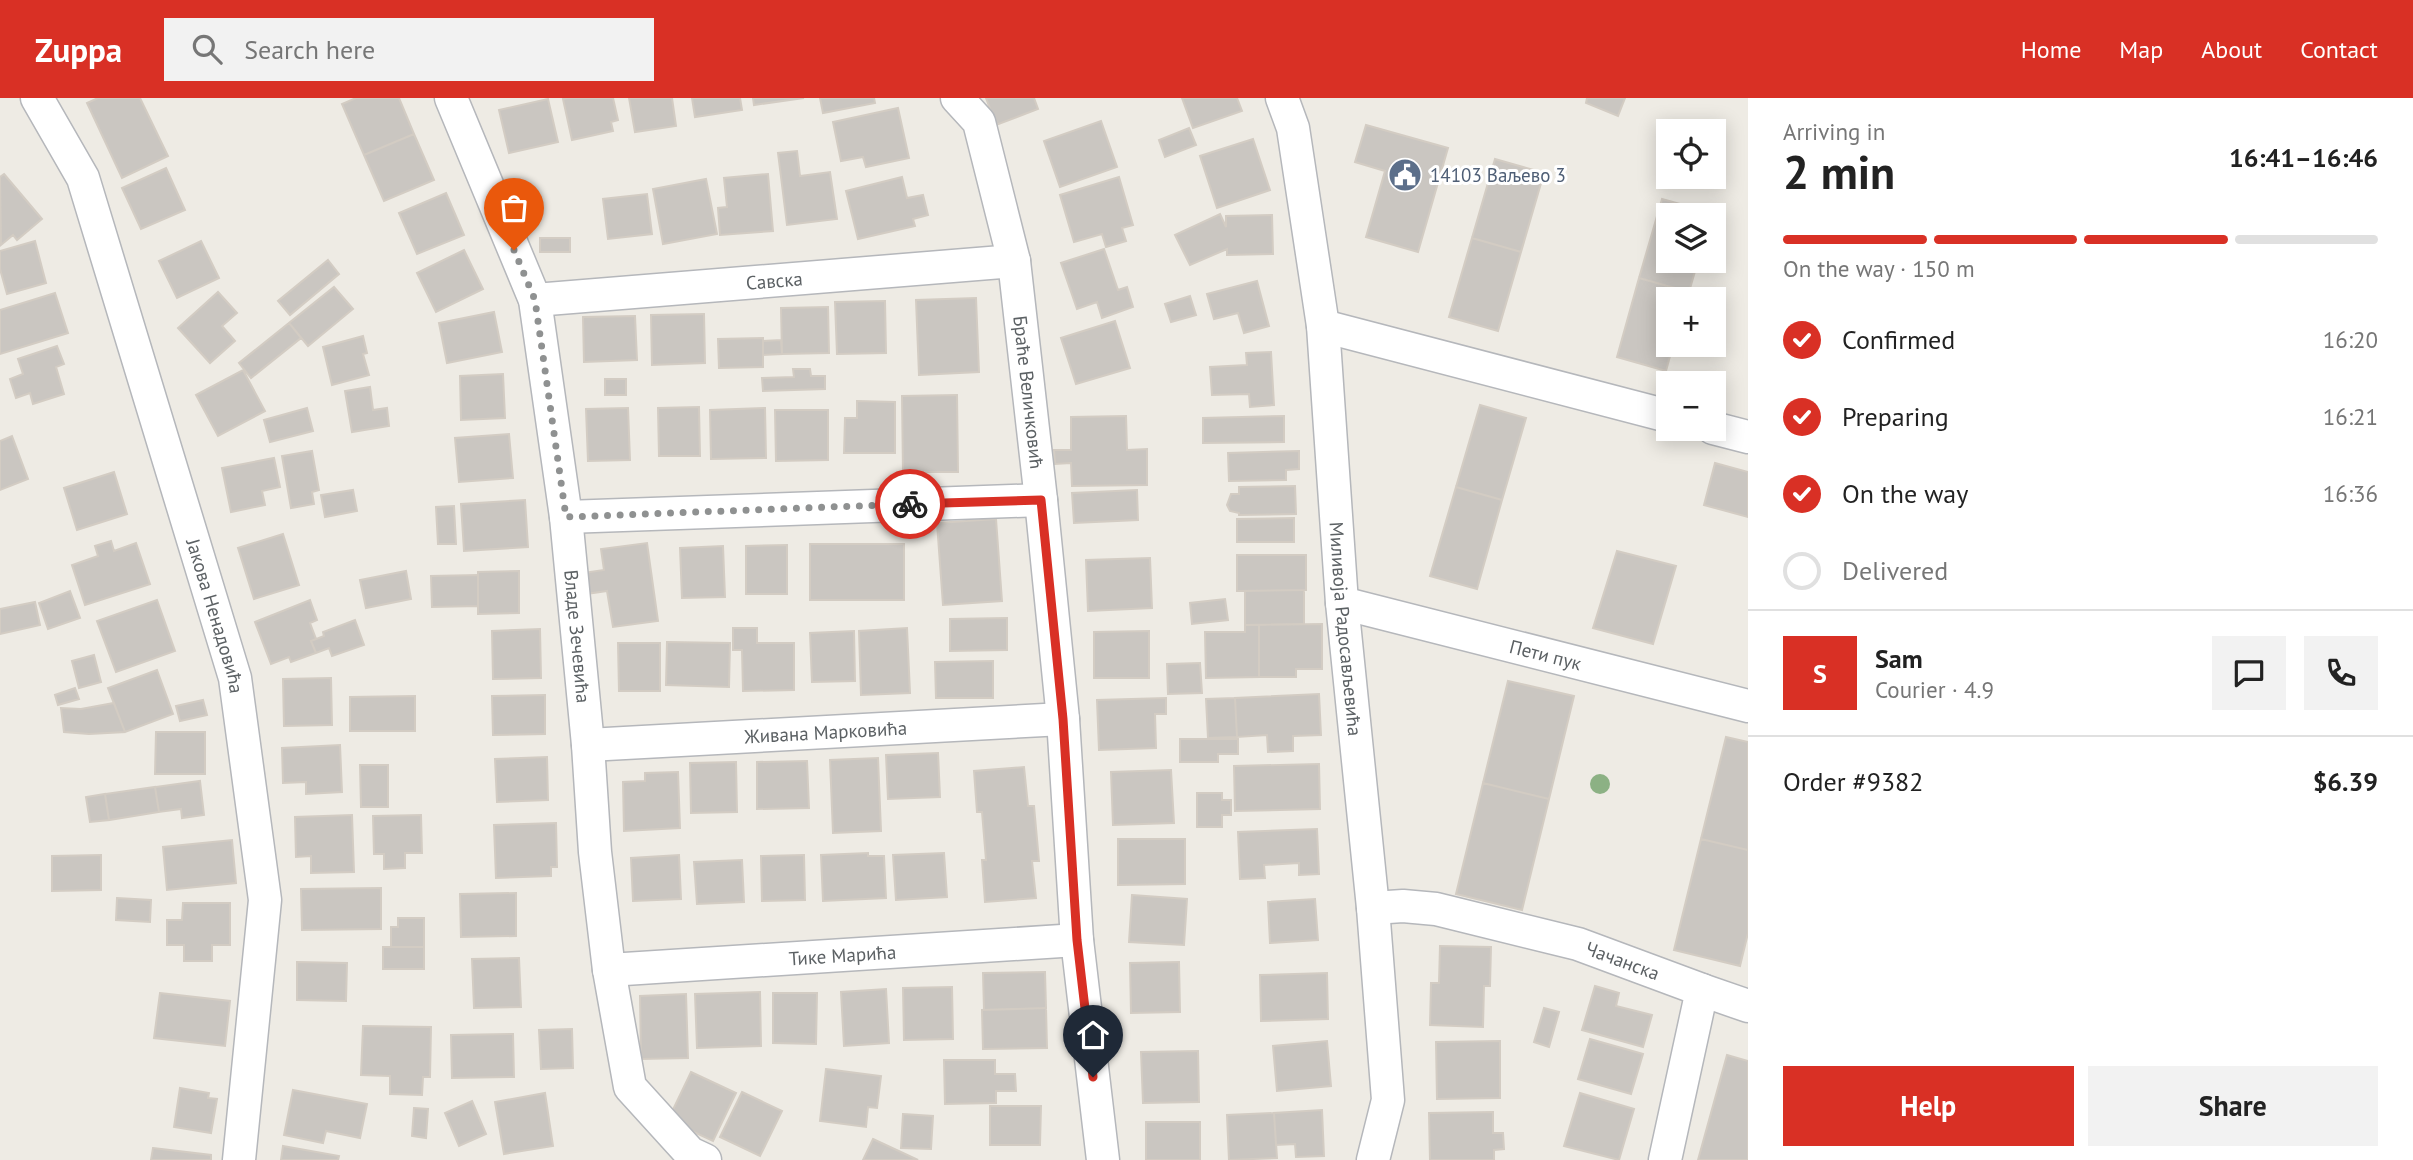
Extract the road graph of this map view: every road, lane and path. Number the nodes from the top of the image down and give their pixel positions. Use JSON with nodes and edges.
{"nodes":[{"id":1,"x":37,"y":98,"type":"edge"},
{"id":2,"x":451,"y":98,"type":"edge"},
{"id":3,"x":957,"y":98,"type":"edge"},
{"id":4,"x":1282,"y":98,"type":"edge"},
{"id":5,"x":1307,"y":98,"type":"edge"},
{"id":6,"x":1293,"y":128,"type":"junction"},
{"id":7,"x":1014,"y":261,"type":"junction"},
{"id":8,"x":535,"y":300,"type":"junction"},
{"id":9,"x":1323,"y":326,"type":"junction"},
{"id":10,"x":1656,"y":413,"type":"edge"},
{"id":11,"x":1726,"y":432,"type":"edge"},
{"id":12,"x":1748,"y":438,"type":"edge"},
{"id":13,"x":1041,"y":500,"type":"junction"},
{"id":14,"x":566,"y":517,"type":"junction"},
{"id":15,"x":1342,"y":603,"type":"junction"},
{"id":16,"x":1748,"y":705,"type":"edge"},
{"id":17,"x":1063,"y":719,"type":"junction"},
{"id":18,"x":588,"y":745,"type":"junction"},
{"id":19,"x":1373,"y":908,"type":"junction"},
{"id":20,"x":1077,"y":940,"type":"junction"},
{"id":21,"x":609,"y":970,"type":"junction"},
{"id":22,"x":1702,"y":990,"type":"junction"},
{"id":23,"x":1748,"y":1006,"type":"edge"},
{"id":24,"x":239,"y":1160,"type":"edge"},
{"id":25,"x":705,"y":1160,"type":"edge"},
{"id":26,"x":1103,"y":1160,"type":"edge"},
{"id":27,"x":1373,"y":1160,"type":"edge"},
{"id":28,"x":1665,"y":1160,"type":"edge"}],
"edges":[{"from":1,"to":24,"type":"street","name":"Јакова Ненадовића"},
{"from":2,"to":8,"type":"street","name":"Владе Зечевића"},
{"from":3,"to":7,"type":"street","name":"Браће Величковић"},
{"from":4,"to":6,"type":"street","name":"Миливоја Радосављевића"},
{"from":5,"to":6,"type":"street"},
{"from":6,"to":9,"type":"street","name":"Миливоја Радосављевића"},
{"from":7,"to":8,"type":"street","name":"Савска"},
{"from":7,"to":13,"type":"street","name":"Браће Величковић"},
{"from":8,"to":14,"type":"street","name":"Владе Зечевића"},
{"from":9,"to":10,"type":"street"},
{"from":9,"to":15,"type":"street","name":"Миливоја Радосављевића"},
{"from":11,"to":12,"type":"street"},
{"from":13,"to":14,"type":"street"},
{"from":13,"to":17,"type":"street","name":"Браће Величковић"},
{"from":14,"to":18,"type":"street","name":"Владе Зечевића"},
{"from":15,"to":16,"type":"street","name":"Пети пук"},
{"from":15,"to":19,"type":"street","name":"Миливоја Радосављевића"},
{"from":17,"to":18,"type":"street","name":"Живана Марковића"},
{"from":17,"to":20,"type":"street","name":"Браће Величковић"},
{"from":18,"to":21,"type":"street","name":"Владе Зечевића"},
{"from":19,"to":22,"type":"street","name":"Чачанска"},
{"from":19,"to":27,"type":"street","name":"Миливоја Радосављевића"},
{"from":20,"to":21,"type":"street","name":"Тике Марића"},
{"from":20,"to":26,"type":"street","name":"Браће Величковић"},
{"from":21,"to":25,"type":"street","name":"Владе Зечевића"},
{"from":22,"to":23,"type":"street","name":"Чачанска"},
{"from":22,"to":28,"type":"street"}]}
